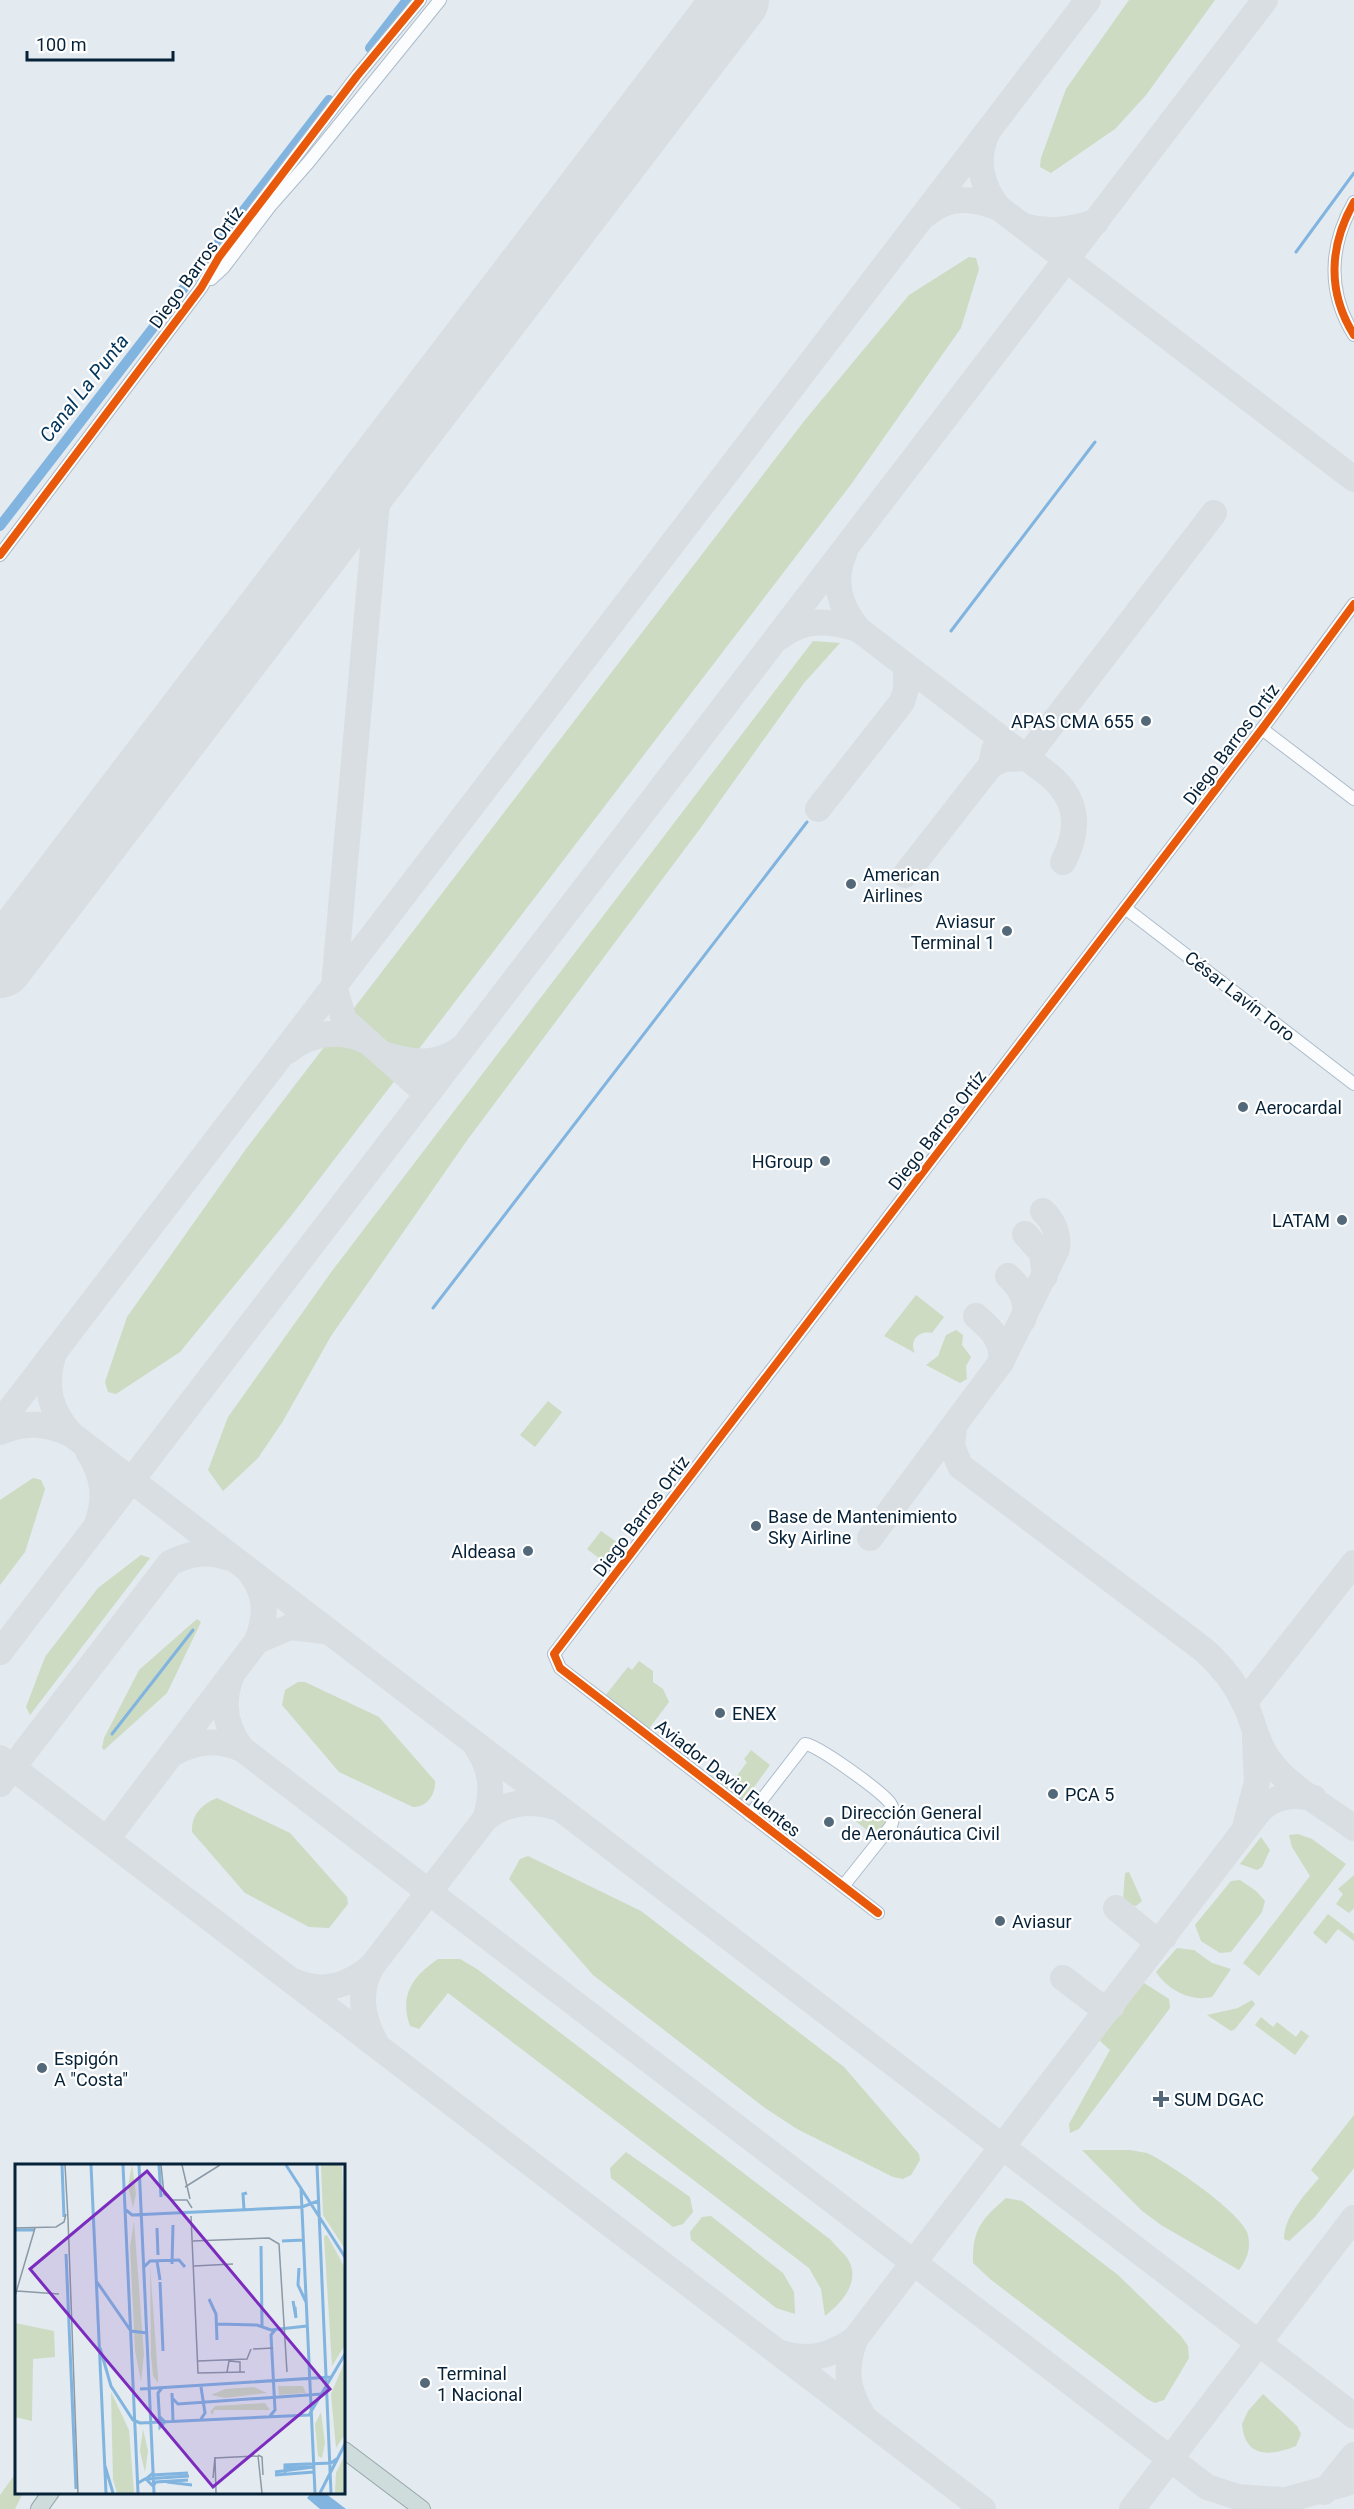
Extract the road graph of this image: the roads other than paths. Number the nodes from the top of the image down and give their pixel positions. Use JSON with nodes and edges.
{"nodes":[{"id":1,"x":420,"y":0,"type":"edge"},
{"id":2,"x":441,"y":0,"type":"edge"},
{"id":3,"x":1354,"y":202,"type":"edge"},
{"id":4,"x":201,"y":288,"type":"junction"},
{"id":5,"x":1354,"y":335,"type":"edge"},
{"id":6,"x":0,"y":555,"type":"edge"},
{"id":7,"x":1353,"y":608,"type":"edge"},
{"id":8,"x":1262,"y":729,"type":"junction"},
{"id":9,"x":1354,"y":799,"type":"edge"},
{"id":10,"x":1125,"y":908,"type":"junction"},
{"id":11,"x":1354,"y":1084,"type":"edge"},
{"id":12,"x":560,"y":1668,"type":"joint"},
{"id":13,"x":750,"y":1815,"type":"junction"},
{"id":14,"x":844,"y":1885,"type":"junction"},
{"id":15,"x":878,"y":1913,"type":"dead end"},
{"id":16,"x":345,"y":2451,"type":"edge"},
{"id":17,"x":50,"y":2494,"type":"edge"},
{"id":18,"x":39,"y":2509,"type":"edge"},
{"id":19,"x":423,"y":2509,"type":"edge"}],
"edges":[{"from":1,"to":4,"type":"street","name":"Diego Barros Ortíz"},
{"from":2,"to":4,"type":"street","name":"Diego Barros Ortíz"},
{"from":3,"to":5,"type":"street"},
{"from":4,"to":6,"type":"street","name":"Diego Barros Ortíz"},
{"from":7,"to":8,"type":"street","name":"Diego Barros Ortíz"},
{"from":8,"to":9,"type":"street"},
{"from":8,"to":10,"type":"street","name":"Diego Barros Ortíz"},
{"from":10,"to":11,"type":"street","name":"César Lavín Toro"},
{"from":10,"to":12,"type":"street","name":"Diego Barros Ortíz"},
{"from":12,"to":13,"type":"street","name":"Aviador David Fuentes"},
{"from":13,"to":14,"type":"street","name":"Aviador David Fuentes"},
{"from":13,"to":14,"type":"street"},
{"from":14,"to":15,"type":"street","name":"Aviador David Fuentes"},
{"from":16,"to":19,"type":"highway"},
{"from":17,"to":18,"type":"highway"}]}
